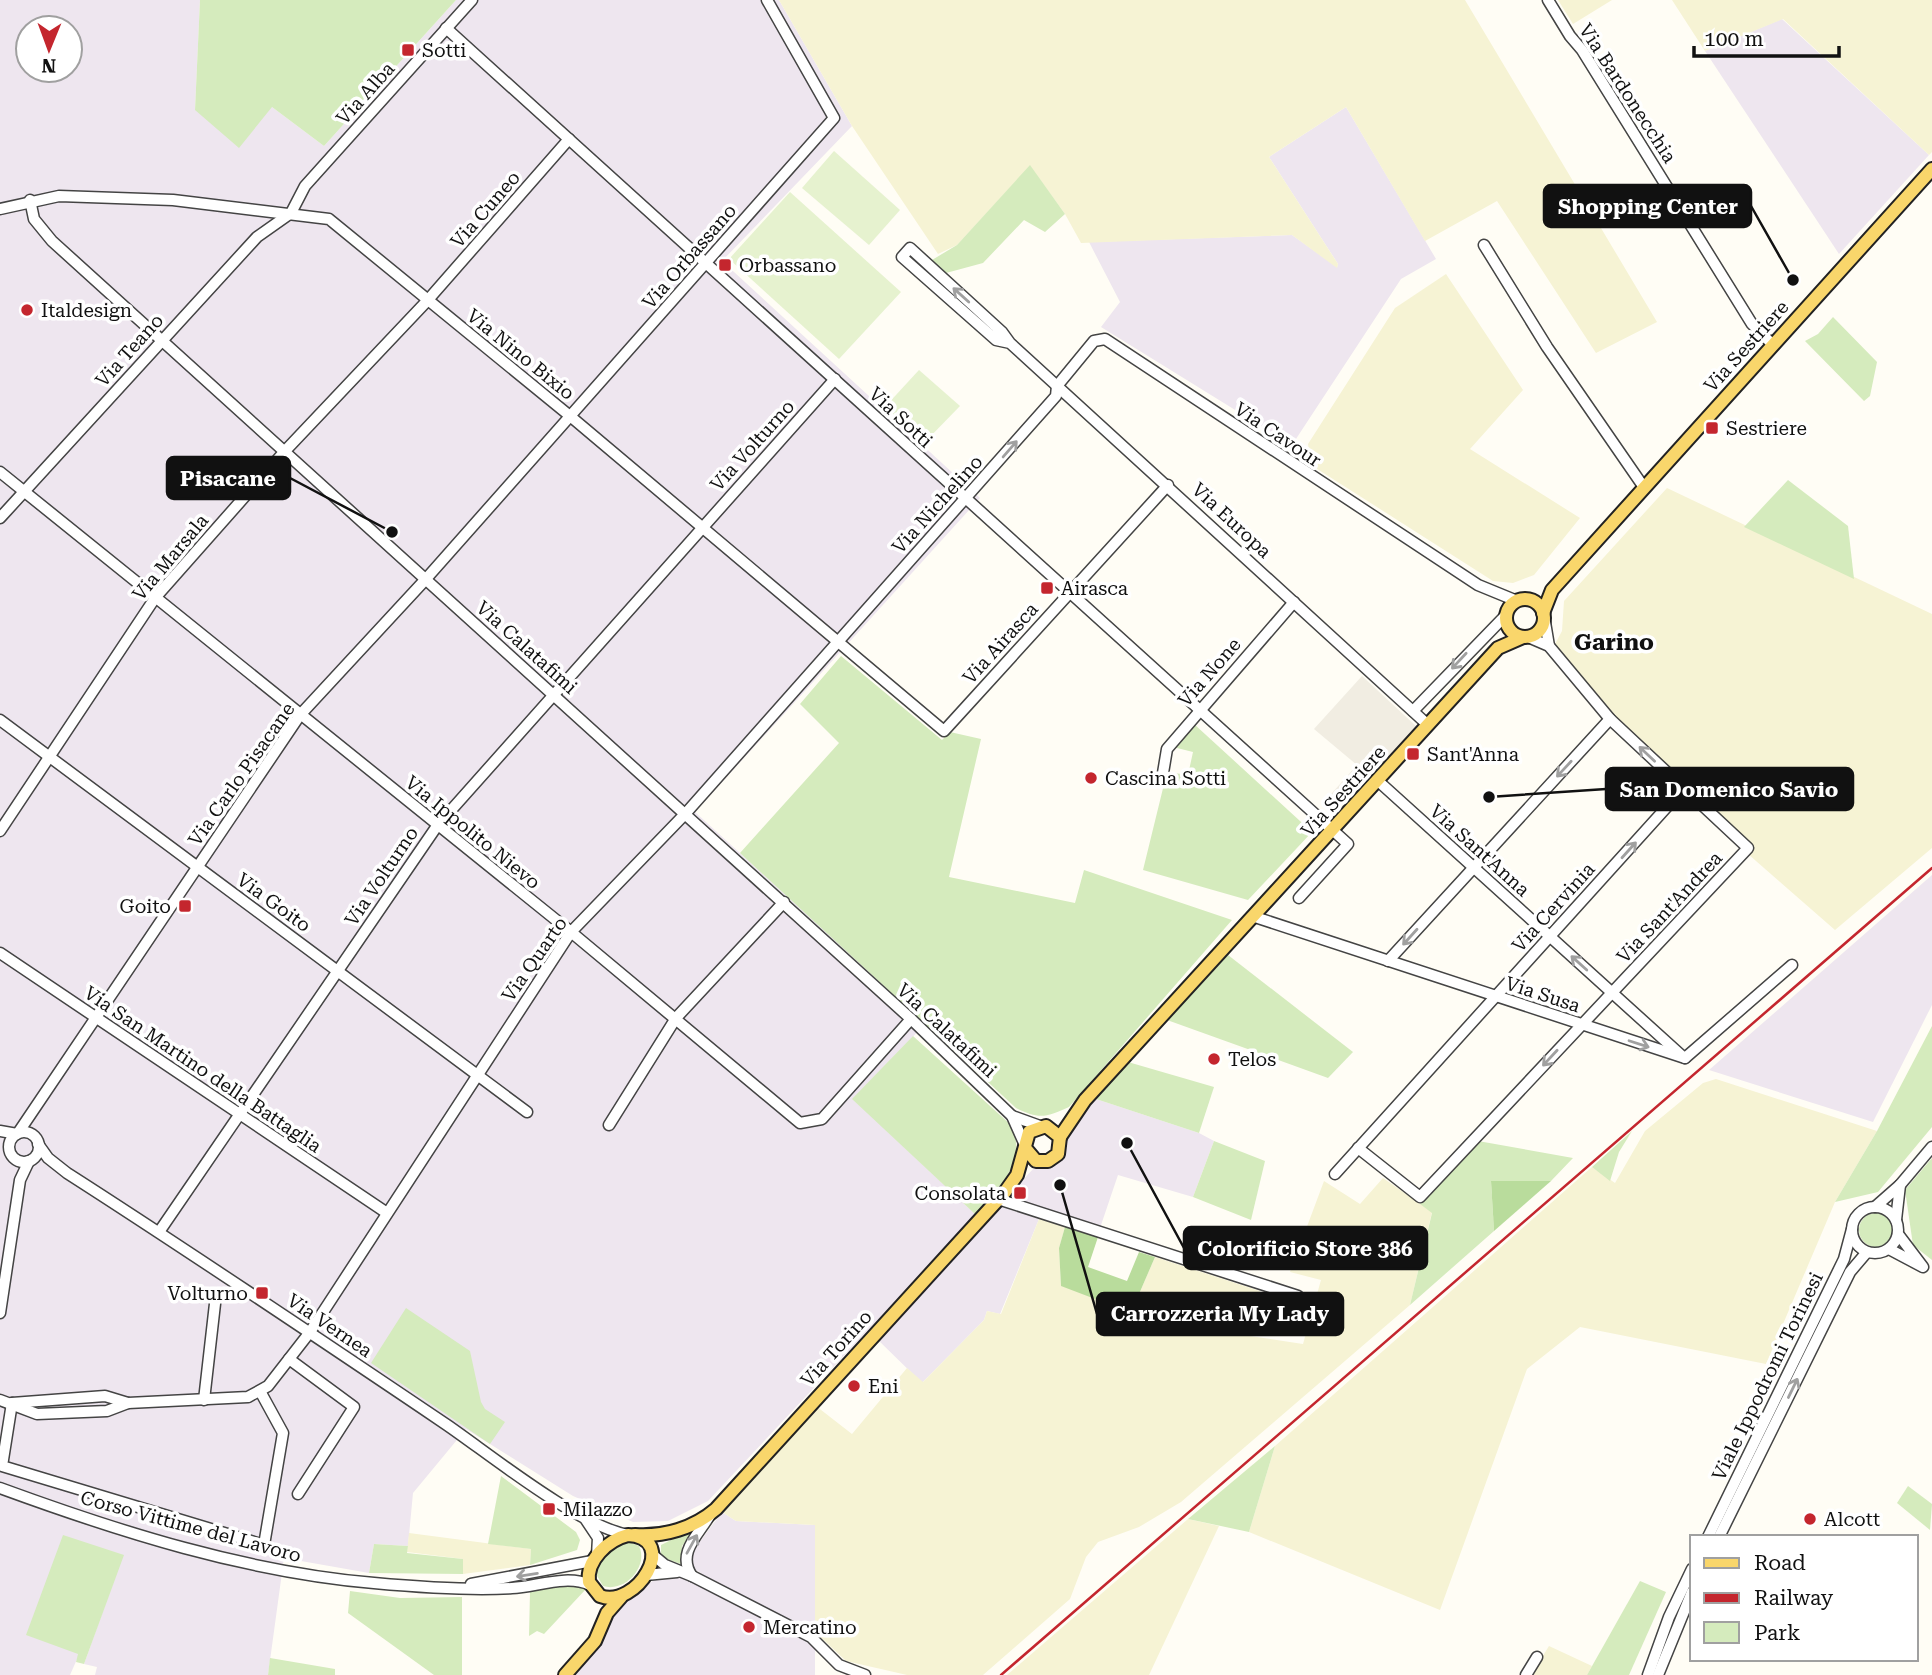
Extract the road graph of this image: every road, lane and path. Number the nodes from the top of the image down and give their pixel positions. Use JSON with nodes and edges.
{"nodes":[{"id":1,"x":472,"y":0,"type":"edge"},
{"id":2,"x":767,"y":0,"type":"edge"},
{"id":3,"x":1548,"y":0,"type":"edge"},
{"id":4,"x":446,"y":28,"type":"junction"},
{"id":5,"x":569,"y":139,"type":"junction"},
{"id":6,"x":1932,"y":169,"type":"edge"},
{"id":7,"x":30,"y":200,"type":"junction"},
{"id":8,"x":0,"y":209,"type":"edge"},
{"id":9,"x":291,"y":213,"type":"junction"},
{"id":10,"x":1484,"y":245,"type":"dead end"},
{"id":11,"x":706,"y":262,"type":"junction"},
{"id":12,"x":427,"y":301,"type":"junction"},
{"id":13,"x":163,"y":338,"type":"junction"},
{"id":14,"x":1010,"y":343,"type":"junction"},
{"id":15,"x":1772,"y":344,"type":"junction"},
{"id":16,"x":835,"y":379,"type":"junction"},
{"id":17,"x":1057,"y":386,"type":"junction"},
{"id":18,"x":570,"y":416,"type":"junction"},
{"id":19,"x":285,"y":451,"type":"junction"},
{"id":20,"x":0,"y":472,"type":"edge"},
{"id":21,"x":1168,"y":485,"type":"junction"},
{"id":22,"x":1643,"y":486,"type":"junction"},
{"id":23,"x":24,"y":492,"type":"junction"},
{"id":24,"x":966,"y":501,"type":"junction"},
{"id":25,"x":0,"y":517,"type":"edge"},
{"id":26,"x":702,"y":528,"type":"junction"},
{"id":27,"x":425,"y":580,"type":"junction"},
{"id":28,"x":1552,"y":590,"type":"junction"},
{"id":29,"x":1070,"y":592,"type":"junction"},
{"id":30,"x":1491,"y":592,"type":"junction"},
{"id":31,"x":155,"y":598,"type":"junction"},
{"id":32,"x":1522,"y":600,"type":"junction"},
{"id":33,"x":1294,"y":602,"type":"junction"},
{"id":34,"x":1507,"y":615,"type":"junction"},
{"id":35,"x":1544,"y":615,"type":"junction"},
{"id":36,"x":1526,"y":637,"type":"junction"},
{"id":37,"x":835,"y":642,"type":"junction"},
{"id":38,"x":1549,"y":646,"type":"junction"},
{"id":39,"x":1498,"y":648,"type":"junction"},
{"id":40,"x":553,"y":694,"type":"junction"},
{"id":41,"x":1199,"y":709,"type":"junction"},
{"id":42,"x":1413,"y":710,"type":"junction"},
{"id":43,"x":300,"y":715,"type":"junction"},
{"id":44,"x":1610,"y":719,"type":"junction"},
{"id":45,"x":0,"y":720,"type":"edge"},
{"id":46,"x":1428,"y":725,"type":"junction"},
{"id":47,"x":944,"y":731,"type":"joint"},
{"id":48,"x":49,"y":757,"type":"junction"},
{"id":49,"x":1163,"y":773,"type":"dead end"},
{"id":50,"x":1377,"y":780,"type":"junction"},
{"id":51,"x":1684,"y":788,"type":"junction"},
{"id":52,"x":686,"y":813,"type":"junction"},
{"id":53,"x":436,"y":826,"type":"junction"},
{"id":54,"x":0,"y":831,"type":"edge"},
{"id":55,"x":1333,"y":831,"type":"junction"},
{"id":56,"x":198,"y":867,"type":"junction"},
{"id":57,"x":1474,"y":868,"type":"junction"},
{"id":58,"x":1299,"y":898,"type":"dead end"},
{"id":59,"x":784,"y":902,"type":"junction"},
{"id":60,"x":1255,"y":917,"type":"junction"},
{"id":61,"x":570,"y":932,"type":"junction"},
{"id":62,"x":1550,"y":937,"type":"junction"},
{"id":63,"x":0,"y":953,"type":"edge"},
{"id":64,"x":1217,"y":960,"type":"joint"},
{"id":65,"x":1388,"y":961,"type":"junction"},
{"id":66,"x":1792,"y":965,"type":"dead end"},
{"id":67,"x":338,"y":971,"type":"junction"},
{"id":68,"x":1612,"y":993,"type":"junction"},
{"id":69,"x":1496,"y":997,"type":"junction"},
{"id":70,"x":97,"y":1017,"type":"junction"},
{"id":71,"x":676,"y":1018,"type":"junction"},
{"id":72,"x":911,"y":1019,"type":"junction"},
{"id":73,"x":1582,"y":1025,"type":"junction"},
{"id":74,"x":1685,"y":1058,"type":"junction"},
{"id":75,"x":477,"y":1075,"type":"junction"},
{"id":76,"x":1076,"y":1110,"type":"junction"},
{"id":77,"x":527,"y":1112,"type":"dead end"},
{"id":78,"x":31,"y":1115,"type":"junction"},
{"id":79,"x":240,"y":1116,"type":"junction"},
{"id":80,"x":1012,"y":1116,"type":"junction"},
{"id":81,"x":609,"y":1125,"type":"dead end"},
{"id":82,"x":1043,"y":1126,"type":"junction"},
{"id":83,"x":0,"y":1132,"type":"edge"},
{"id":84,"x":17,"y":1134,"type":"junction"},
{"id":85,"x":31,"y":1134,"type":"junction"},
{"id":86,"x":1060,"y":1137,"type":"junction"},
{"id":87,"x":38,"y":1144,"type":"junction"},
{"id":88,"x":1025,"y":1145,"type":"junction"},
{"id":89,"x":1932,"y":1147,"type":"edge"},
{"id":90,"x":1358,"y":1148,"type":"junction"},
{"id":91,"x":9,"y":1149,"type":"junction"},
{"id":92,"x":15,"y":1159,"type":"junction"},
{"id":93,"x":30,"y":1161,"type":"junction"},
{"id":94,"x":1042,"y":1162,"type":"junction"},
{"id":95,"x":56,"y":1166,"type":"junction"},
{"id":96,"x":1335,"y":1174,"type":"dead end"},
{"id":97,"x":1017,"y":1175,"type":"junction"},
{"id":98,"x":20,"y":1180,"type":"junction"},
{"id":99,"x":1899,"y":1185,"type":"junction"},
{"id":100,"x":998,"y":1199,"type":"junction"},
{"id":101,"x":1875,"y":1207,"type":"junction"},
{"id":102,"x":387,"y":1213,"type":"junction"},
{"id":103,"x":1896,"y":1221,"type":"junction"},
{"id":104,"x":1852,"y":1229,"type":"junction"},
{"id":105,"x":159,"y":1232,"type":"junction"},
{"id":106,"x":1898,"y":1234,"type":"junction"},
{"id":107,"x":1889,"y":1249,"type":"junction"},
{"id":108,"x":1867,"y":1252,"type":"junction"},
{"id":109,"x":1923,"y":1267,"type":"junction"},
{"id":110,"x":1932,"y":1274,"type":"edge"},
{"id":111,"x":216,"y":1294,"type":"dead end"},
{"id":112,"x":1298,"y":1296,"type":"dead end"},
{"id":113,"x":0,"y":1313,"type":"edge"},
{"id":114,"x":310,"y":1332,"type":"junction"},
{"id":115,"x":289,"y":1359,"type":"junction"},
{"id":116,"x":260,"y":1391,"type":"junction"},
{"id":117,"x":0,"y":1400,"type":"edge"},
{"id":118,"x":204,"y":1400,"type":"junction"},
{"id":119,"x":12,"y":1403,"type":"junction"},
{"id":120,"x":0,"y":1488,"type":"edge"},
{"id":121,"x":298,"y":1494,"type":"dead end"},
{"id":122,"x":711,"y":1514,"type":"junction"},
{"id":123,"x":583,"y":1517,"type":"junction"},
{"id":124,"x":672,"y":1532,"type":"junction"},
{"id":125,"x":632,"y":1535,"type":"junction"},
{"id":126,"x":1709,"y":1535,"type":"edge"},
{"id":127,"x":1720,"y":1535,"type":"edge"},
{"id":128,"x":652,"y":1553,"type":"junction"},
{"id":129,"x":595,"y":1558,"type":"junction"},
{"id":130,"x":678,"y":1572,"type":"junction"},
{"id":131,"x":1690,"y":1573,"type":"edge"},
{"id":132,"x":646,"y":1575,"type":"junction"},
{"id":133,"x":692,"y":1576,"type":"junction"},
{"id":134,"x":461,"y":1586,"type":"junction"},
{"id":135,"x":593,"y":1590,"type":"junction"},
{"id":136,"x":624,"y":1595,"type":"junction"},
{"id":137,"x":1690,"y":1596,"type":"edge"},
{"id":138,"x":601,"y":1625,"type":"junction"},
{"id":139,"x":1537,"y":1657,"type":"dead end"},
{"id":140,"x":862,"y":1674,"type":"edge"},
{"id":141,"x":565,"y":1675,"type":"edge"},
{"id":142,"x":1526,"y":1675,"type":"edge"},
{"id":143,"x":1648,"y":1675,"type":"edge"},
{"id":144,"x":1658,"y":1675,"type":"edge"}],
"edges":[{"from":1,"to":4,"type":"street","name":"Via Alba"},
{"from":2,"to":11,"type":"street","name":"Via Orbassano"},
{"from":3,"to":15,"type":"street","name":"Via Bardonecchia"},
{"from":4,"to":5,"type":"street","name":"Via Sotti"},
{"from":4,"to":9,"type":"street","name":"Via Alba"},
{"from":5,"to":11,"type":"street","name":"Via Sotti"},
{"from":5,"to":12,"type":"street","name":"Via Cuneo"},
{"from":6,"to":15,"type":"main road","name":"Via Sestriere"},
{"from":7,"to":8,"type":"street","name":"Via Nino Bixio"},
{"from":7,"to":9,"type":"street","name":"Via Nino Bixio"},
{"from":7,"to":13,"type":"street","name":"Via Calatafimi"},
{"from":9,"to":12,"type":"street","name":"Via Nino Bixio"},
{"from":9,"to":13,"type":"street","name":"Via Teano"},
{"from":10,"to":22,"type":"street"},
{"from":11,"to":16,"type":"street","name":"Via Sotti"},
{"from":11,"to":18,"type":"street","name":"Via Orbassano"},
{"from":12,"to":18,"type":"street","name":"Via Nino Bixio"},
{"from":12,"to":19,"type":"street","name":"Via Marsala"},
{"from":13,"to":19,"type":"street","name":"Via Calatafimi"},
{"from":13,"to":23,"type":"street","name":"Via Teano"},
{"from":14,"to":14,"type":"street","name":"Via Europa","one_way":true},
{"from":14,"to":17,"type":"street","name":"Via Europa"},
{"from":15,"to":22,"type":"main road","name":"Via Sestriere"},
{"from":16,"to":24,"type":"street","name":"Via Sotti"},
{"from":16,"to":26,"type":"street","name":"Via Volturno"},
{"from":17,"to":21,"type":"street","name":"Via Europa"},
{"from":24,"to":17,"type":"street","name":"Via Nichelino","one_way":true},
{"from":17,"to":30,"type":"street","name":"Via Cavour"},
{"from":18,"to":26,"type":"street","name":"Via Nino Bixio"},
{"from":18,"to":27,"type":"street","name":"Via Carlo Pisacane"},
{"from":19,"to":27,"type":"street","name":"Via Calatafimi"},
{"from":19,"to":31,"type":"street","name":"Via Marsala"},
{"from":20,"to":23,"type":"street","name":"Via Ippolito Nievo"},
{"from":21,"to":29,"type":"street","name":"Via Airasca"},
{"from":21,"to":33,"type":"street","name":"Via Europa"},
{"from":22,"to":28,"type":"main road","name":"Via Sestriere"},
{"from":23,"to":25,"type":"street","name":"Via Teano"},
{"from":23,"to":31,"type":"street","name":"Via Ippolito Nievo"},
{"from":24,"to":29,"type":"street","name":"Via Sotti"},
{"from":24,"to":37,"type":"street","name":"Via Nichelino"},
{"from":26,"to":37,"type":"street","name":"Via Nino Bixio"},
{"from":26,"to":40,"type":"street","name":"Via Volturno"},
{"from":27,"to":40,"type":"street","name":"Via Calatafimi"},
{"from":27,"to":43,"type":"street","name":"Via Carlo Pisacane"},
{"from":28,"to":32,"type":"main road"},
{"from":28,"to":35,"type":"main road"},
{"from":29,"to":41,"type":"street","name":"Via Sotti"},
{"from":29,"to":47,"type":"street","name":"Via Airasca"},
{"from":30,"to":32,"type":"street"},
{"from":30,"to":34,"type":"street"},
{"from":31,"to":43,"type":"street","name":"Via Ippolito Nievo"},
{"from":31,"to":48,"type":"street","name":"Via Marsala"},
{"from":32,"to":34,"type":"main road"},
{"from":32,"to":35,"type":"main road"},
{"from":33,"to":41,"type":"street","name":"Via None"},
{"from":33,"to":42,"type":"street","name":"Via Europa"},
{"from":34,"to":36,"type":"main road"},
{"from":34,"to":39,"type":"main road"},
{"from":34,"to":42,"type":"street","one_way":true},
{"from":35,"to":36,"type":"main road"},
{"from":35,"to":38,"type":"street"},
{"from":36,"to":38,"type":"street"},
{"from":36,"to":39,"type":"main road"},
{"from":37,"to":47,"type":"street","name":"Via Nino Bixio"},
{"from":37,"to":52,"type":"street","name":"Via Quarto"},
{"from":38,"to":44,"type":"street","name":"Via Sant'Andrea"},
{"from":39,"to":46,"type":"main road","name":"Via Sestriere"},
{"from":40,"to":52,"type":"street","name":"Via Calatafimi"},
{"from":40,"to":53,"type":"street","name":"Via Volturno"},
{"from":41,"to":49,"type":"street","name":"Via None"},
{"from":41,"to":55,"type":"street","name":"Via Sotti"},
{"from":42,"to":46,"type":"street","name":"Via Europa"},
{"from":43,"to":53,"type":"street","name":"Via Ippolito Nievo"},
{"from":43,"to":56,"type":"street","name":"Via Carlo Pisacane"},
{"from":51,"to":44,"type":"street","name":"Via Sant'Andrea","one_way":true},
{"from":44,"to":57,"type":"street","one_way":true},
{"from":45,"to":48,"type":"street","name":"Via Goito"},
{"from":46,"to":50,"type":"main road","name":"Via Sestriere"},
{"from":48,"to":54,"type":"street","name":"Via Marsala"},
{"from":48,"to":56,"type":"street","name":"Via Goito"},
{"from":50,"to":55,"type":"main road","name":"Via Sestriere"},
{"from":50,"to":57,"type":"street","name":"Via Sant'Anna"},
{"from":62,"to":51,"type":"street","name":"Via Cervinia","one_way":true},
{"from":51,"to":68,"type":"street","name":"Via Sant'Andrea"},
{"from":52,"to":59,"type":"street","name":"Via Calatafimi"},
{"from":52,"to":61,"type":"street","name":"Via Quarto"},
{"from":53,"to":61,"type":"street","name":"Via Ippolito Nievo"},
{"from":53,"to":67,"type":"street","name":"Via Volturno"},
{"from":55,"to":58,"type":"street"},
{"from":55,"to":60,"type":"main road","name":"Via Sestriere"},
{"from":56,"to":67,"type":"street","name":"Via Goito"},
{"from":56,"to":70,"type":"street","name":"Via Carlo Pisacane"},
{"from":57,"to":62,"type":"street","name":"Via Sant'Anna"},
{"from":57,"to":65,"type":"street","one_way":true},
{"from":59,"to":71,"type":"street"},
{"from":59,"to":72,"type":"street","name":"Via Calatafimi"},
{"from":60,"to":64,"type":"main road","name":"Via Sestriere"},
{"from":60,"to":65,"type":"street","name":"Via Susa"},
{"from":61,"to":71,"type":"street","name":"Via Ippolito Nievo"},
{"from":61,"to":75,"type":"street","name":"Via Quarto"},
{"from":68,"to":62,"type":"street","name":"Via Sant'Anna","one_way":true},
{"from":62,"to":69,"type":"street","name":"Via Cervinia"},
{"from":63,"to":70,"type":"street","name":"Via San Martino della Battaglia"},
{"from":64,"to":76,"type":"main road","name":"Via Torino"},
{"from":65,"to":69,"type":"street","name":"Via Susa"},
{"from":66,"to":74,"type":"street"},
{"from":67,"to":75,"type":"street","name":"Via Goito"},
{"from":67,"to":79,"type":"street","name":"Via Volturno"},
{"from":68,"to":73,"type":"street","name":"Via Sant'Andrea"},
{"from":68,"to":74,"type":"street","name":"Via Sant'Anna"},
{"from":69,"to":73,"type":"street","name":"Via Susa"},
{"from":69,"to":90,"type":"street","name":"Via Cervinia"},
{"from":70,"to":78,"type":"street","name":"Via Carlo Pisacane"},
{"from":70,"to":79,"type":"street","name":"Via San Martino della Battaglia"},
{"from":71,"to":72,"type":"street","name":"Via Ippolito Nievo"},
{"from":71,"to":81,"type":"street"},
{"from":72,"to":80,"type":"street","name":"Via Calatafimi"},
{"from":73,"to":74,"type":"street","name":"Via Susa","one_way":true},
{"from":73,"to":90,"type":"street","name":"Via Sant'Andrea","one_way":true},
{"from":75,"to":77,"type":"street","name":"Via Goito"},
{"from":75,"to":102,"type":"street","name":"Via Quarto"},
{"from":76,"to":82,"type":"main road","name":"Via Torino"},
{"from":76,"to":86,"type":"main road","name":"Via Torino"},
{"from":78,"to":84,"type":"street","name":"Via Carlo Pisacane"},
{"from":78,"to":85,"type":"street"},
{"from":79,"to":102,"type":"street","name":"Via San Martino della Battaglia"},
{"from":79,"to":105,"type":"street","name":"Via Volturno"},
{"from":80,"to":82,"type":"street","name":"Via Calatafimi"},
{"from":80,"to":88,"type":"street","name":"Via Calatafimi"},
{"from":82,"to":86,"type":"main road"},
{"from":82,"to":88,"type":"main road","name":"Via Torino"},
{"from":83,"to":84,"type":"street"},
{"from":83,"to":91,"type":"street"},
{"from":84,"to":85,"type":"street"},
{"from":84,"to":91,"type":"street"},
{"from":85,"to":87,"type":"street"},
{"from":86,"to":94,"type":"main road","name":"Via Torino"},
{"from":87,"to":93,"type":"street"},
{"from":87,"to":95,"type":"street"},
{"from":88,"to":94,"type":"main road"},
{"from":88,"to":97,"type":"main road","name":"Via Torino"},
{"from":89,"to":99,"type":"street"},
{"from":90,"to":96,"type":"street","name":"Via Cervinia"},
{"from":91,"to":92,"type":"street"},
{"from":92,"to":93,"type":"street"},
{"from":92,"to":98,"type":"street"},
{"from":93,"to":95,"type":"street"},
{"from":93,"to":98,"type":"street"},
{"from":94,"to":97,"type":"main road","name":"Via Torino"},
{"from":95,"to":105,"type":"street","name":"Via Vernea"},
{"from":97,"to":100,"type":"main road","name":"Via Torino"},
{"from":98,"to":113,"type":"street"},
{"from":99,"to":101,"type":"street"},
{"from":99,"to":103,"type":"street"},
{"from":100,"to":112,"type":"street"},
{"from":100,"to":122,"type":"main road","name":"Via Torino"},
{"from":101,"to":103,"type":"street"},
{"from":101,"to":104,"type":"street"},
{"from":102,"to":114,"type":"street","name":"Via Quarto"},
{"from":103,"to":106,"type":"street"},
{"from":104,"to":108,"type":"street"},
{"from":104,"to":126,"type":"street","name":"Viale Ippodromi Torinesi"},
{"from":105,"to":114,"type":"street","name":"Via Vernea"},
{"from":106,"to":107,"type":"street"},
{"from":106,"to":109,"type":"street"},
{"from":107,"to":108,"type":"street"},
{"from":107,"to":109,"type":"street"},
{"from":127,"to":108,"type":"street","name":"Viale Ippodromi Torinesi","one_way":true},
{"from":109,"to":110,"type":"street"},
{"from":111,"to":118,"type":"street"},
{"from":114,"to":115,"type":"street","name":"Via Quarto"},
{"from":114,"to":123,"type":"street","name":"Via Vernea"},
{"from":115,"to":116,"type":"street","name":"Via Quarto"},
{"from":115,"to":121,"type":"street"},
{"from":116,"to":118,"type":"street"},
{"from":116,"to":119,"type":"street"},
{"from":117,"to":119,"type":"street"},
{"from":118,"to":119,"type":"street"},
{"from":120,"to":134,"type":"street","name":"Corso Vittime del Lavoro"},
{"from":122,"to":124,"type":"main road","name":"Via Torino"},
{"from":133,"to":122,"type":"street","one_way":true},
{"from":123,"to":125,"type":"street","name":"Via Vernea"},
{"from":123,"to":129,"type":"street"},
{"from":124,"to":125,"type":"main road"},
{"from":124,"to":128,"type":"main road"},
{"from":125,"to":128,"type":"main road"},
{"from":125,"to":129,"type":"main road"},
{"from":128,"to":130,"type":"street"},
{"from":128,"to":132,"type":"main road"},
{"from":129,"to":134,"type":"street","one_way":true},
{"from":129,"to":135,"type":"main road"},
{"from":130,"to":132,"type":"street"},
{"from":130,"to":133,"type":"street"},
{"from":131,"to":143,"type":"street"},
{"from":132,"to":136,"type":"main road"},
{"from":133,"to":140,"type":"street"},
{"from":134,"to":135,"type":"street"},
{"from":135,"to":136,"type":"main road"},
{"from":135,"to":138,"type":"main road"},
{"from":136,"to":138,"type":"main road"},
{"from":137,"to":144,"type":"street"},
{"from":138,"to":141,"type":"main road"},
{"from":139,"to":142,"type":"street"}]}
